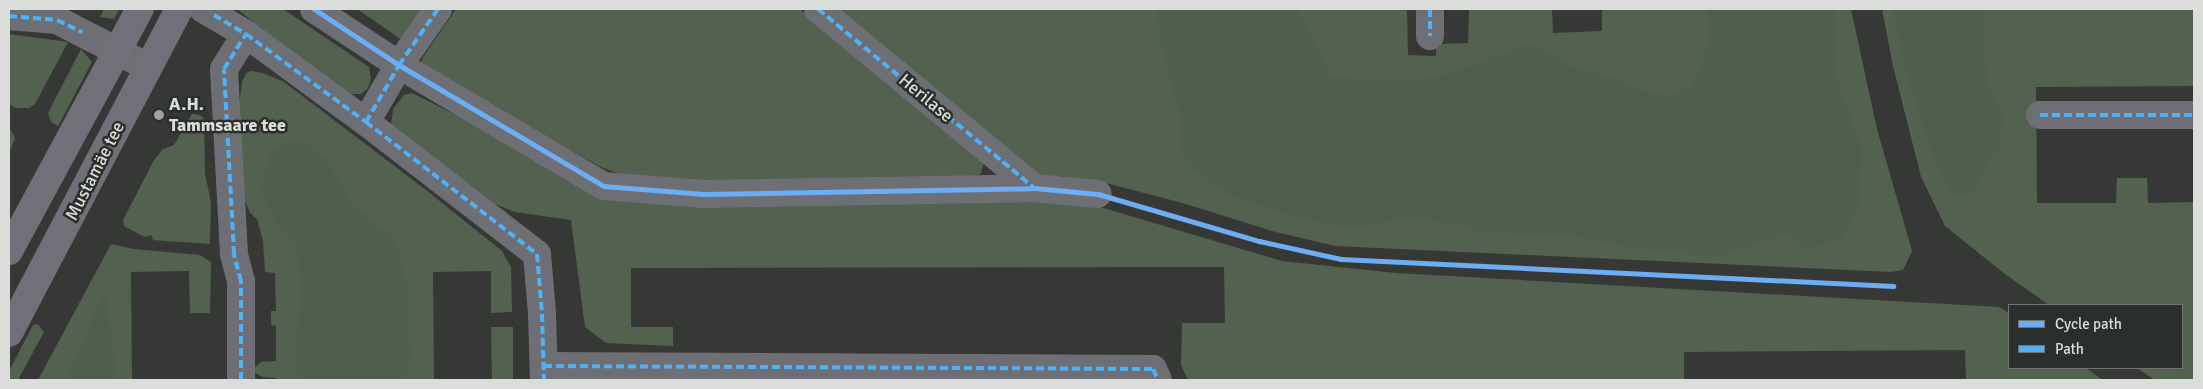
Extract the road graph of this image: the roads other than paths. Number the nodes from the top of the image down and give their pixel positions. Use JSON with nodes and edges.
{"nodes":[{"id":1,"x":140,"y":9,"type":"edge"},
{"id":2,"x":179,"y":9,"type":"edge"},
{"id":3,"x":314,"y":9,"type":"edge"},
{"id":4,"x":438,"y":9,"type":"edge"},
{"id":5,"x":818,"y":9,"type":"edge"},
{"id":6,"x":1430,"y":9,"type":"edge"},
{"id":7,"x":208,"y":12,"type":"edge"},
{"id":8,"x":9,"y":16,"type":"edge"},
{"id":9,"x":246,"y":34,"type":"junction"},
{"id":10,"x":1430,"y":36,"type":"dead end"},
{"id":11,"x":118,"y":50,"type":"junction"},
{"id":12,"x":398,"y":65,"type":"junction"},
{"id":13,"x":148,"y":67,"type":"junction"},
{"id":14,"x":2194,"y":114,"type":"edge"},
{"id":15,"x":2040,"y":115,"type":"dead end"},
{"id":16,"x":366,"y":122,"type":"junction"},
{"id":17,"x":1034,"y":188,"type":"junction"},
{"id":18,"x":1098,"y":194,"type":"dead end"},
{"id":19,"x":9,"y":251,"type":"edge"},
{"id":20,"x":9,"y":333,"type":"edge"},
{"id":21,"x":544,"y":373,"type":"edge"},
{"id":22,"x":241,"y":380,"type":"edge"},
{"id":23,"x":1158,"y":380,"type":"edge"}],
"edges":[{"from":1,"to":11,"type":"main road","name":"Mustamäe tee"},
{"from":2,"to":13,"type":"main road","name":"Mustamäe tee"},
{"from":3,"to":12,"type":"street"},
{"from":4,"to":12,"type":"street"},
{"from":5,"to":17,"type":"street","name":"Herilase"},
{"from":6,"to":10,"type":"street"},
{"from":7,"to":9,"type":"street"},
{"from":8,"to":11,"type":"street"},
{"from":9,"to":16,"type":"street"},
{"from":9,"to":22,"type":"street"},
{"from":11,"to":13,"type":"street"},
{"from":11,"to":19,"type":"main road","name":"Mustamäe tee"},
{"from":12,"to":16,"type":"street"},
{"from":12,"to":17,"type":"street"},
{"from":13,"to":20,"type":"main road","name":"Mustamäe tee"},
{"from":14,"to":15,"type":"street"},
{"from":16,"to":21,"type":"street"},
{"from":17,"to":18,"type":"street"},
{"from":21,"to":23,"type":"street"}]}
